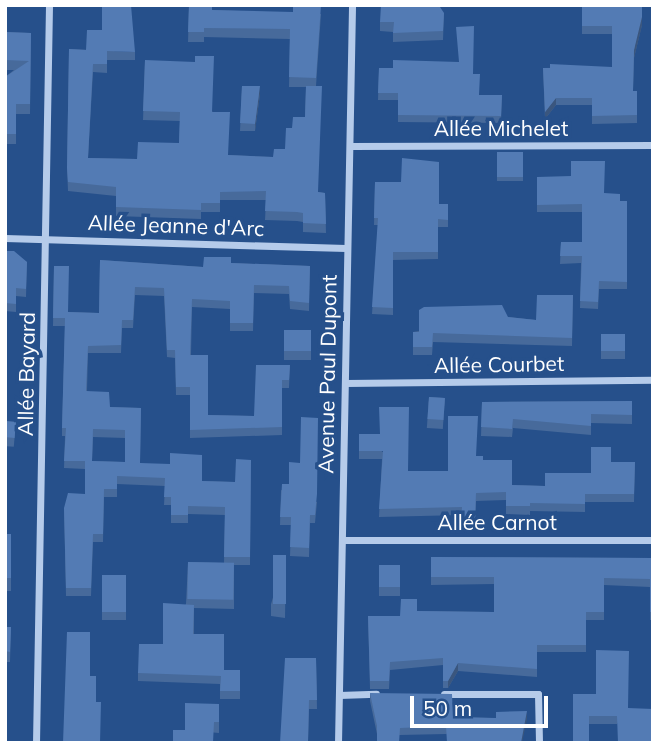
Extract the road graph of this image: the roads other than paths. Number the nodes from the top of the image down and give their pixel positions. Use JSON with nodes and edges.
{"nodes":[{"id":1,"x":48,"y":5,"type":"edge"},
{"id":2,"x":352,"y":5,"type":"edge"},
{"id":3,"x":653,"y":145,"type":"edge"},
{"id":4,"x":350,"y":146,"type":"junction"},
{"id":5,"x":5,"y":238,"type":"edge"},
{"id":6,"x":45,"y":239,"type":"junction"},
{"id":7,"x":346,"y":248,"type":"junction"},
{"id":8,"x":653,"y":380,"type":"edge"},
{"id":9,"x":345,"y":383,"type":"junction"},
{"id":10,"x":342,"y":540,"type":"junction"},
{"id":11,"x":653,"y":540,"type":"edge"},
{"id":12,"x":427,"y":694,"type":"edge"},
{"id":13,"x":338,"y":695,"type":"junction"},
{"id":14,"x":385,"y":695,"type":"edge"},
{"id":15,"x":36,"y":743,"type":"edge"},
{"id":16,"x":338,"y":743,"type":"edge"},
{"id":17,"x":539,"y":743,"type":"edge"}],
"edges":[{"from":1,"to":6,"type":"street","name":"Allée Bayard"},
{"from":2,"to":4,"type":"street","name":"Avenue Paul Dupont"},
{"from":3,"to":4,"type":"street","name":"Allée Michelet"},
{"from":4,"to":7,"type":"street","name":"Avenue Paul Dupont"},
{"from":5,"to":6,"type":"street","name":"Allée Jeanne d'Arc"},
{"from":6,"to":7,"type":"street","name":"Allée Jeanne d'Arc"},
{"from":6,"to":15,"type":"street","name":"Allée Bayard"},
{"from":7,"to":9,"type":"street","name":"Avenue Paul Dupont"},
{"from":8,"to":9,"type":"street","name":"Allée Courbet"},
{"from":9,"to":10,"type":"street","name":"Avenue Paul Dupont"},
{"from":10,"to":11,"type":"street","name":"Allée Carnot"},
{"from":10,"to":13,"type":"street","name":"Avenue Paul Dupont"},
{"from":12,"to":17,"type":"street"},
{"from":13,"to":14,"type":"street"},
{"from":13,"to":16,"type":"street","name":"Avenue Paul Dupont"}]}
